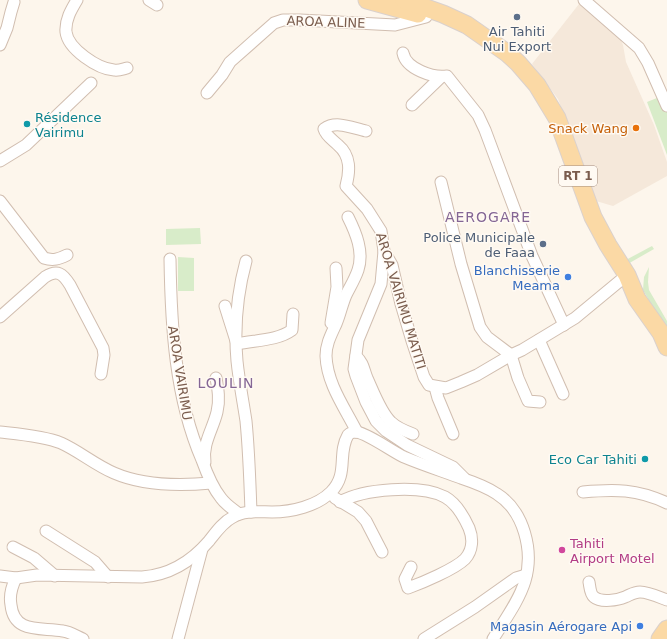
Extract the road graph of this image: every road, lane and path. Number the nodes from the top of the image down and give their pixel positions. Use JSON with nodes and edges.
{"nodes":[{"id":1,"x":77,"y":0,"type":"edge"},
{"id":2,"x":404,"y":0,"type":"edge"},
{"id":3,"x":423,"y":0,"type":"edge"},
{"id":4,"x":584,"y":0,"type":"edge"},
{"id":5,"x":14,"y":1,"type":"edge"},
{"id":6,"x":381,"y":2,"type":"edge"},
{"id":7,"x":435,"y":15,"type":"junction"},
{"id":8,"x":0,"y":45,"type":"edge"},
{"id":9,"x":403,"y":53,"type":"dead end"},
{"id":10,"x":127,"y":68,"type":"dead end"},
{"id":11,"x":441,"y":77,"type":"junction"},
{"id":12,"x":91,"y":83,"type":"dead end"},
{"id":13,"x":207,"y":93,"type":"dead end"},
{"id":14,"x":412,"y":105,"type":"dead end"},
{"id":15,"x":667,"y":106,"type":"edge"},
{"id":16,"x":366,"y":132,"type":"dead end"},
{"id":17,"x":0,"y":161,"type":"edge"},
{"id":18,"x":441,"y":182,"type":"dead end"},
{"id":19,"x":0,"y":201,"type":"edge"},
{"id":20,"x":348,"y":217,"type":"dead end"},
{"id":21,"x":384,"y":251,"type":"junction"},
{"id":22,"x":67,"y":256,"type":"dead end"},
{"id":23,"x":170,"y":259,"type":"dead end"},
{"id":24,"x":246,"y":261,"type":"dead end"},
{"id":25,"x":336,"y":268,"type":"dead end"},
{"id":26,"x":626,"y":275,"type":"junction"},
{"id":27,"x":225,"y":306,"type":"dead end"},
{"id":28,"x":293,"y":314,"type":"dead end"},
{"id":29,"x":0,"y":317,"type":"edge"},
{"id":30,"x":564,"y":325,"type":"junction"},
{"id":31,"x":330,"y":337,"type":"junction"},
{"id":32,"x":540,"y":340,"type":"junction"},
{"id":33,"x":237,"y":344,"type":"junction"},
{"id":34,"x":667,"y":347,"type":"edge"},
{"id":35,"x":511,"y":355,"type":"junction"},
{"id":36,"x":356,"y":356,"type":"junction"},
{"id":37,"x":101,"y":374,"type":"dead end"},
{"id":38,"x":216,"y":378,"type":"dead end"},
{"id":39,"x":436,"y":387,"type":"junction"},
{"id":40,"x":563,"y":394,"type":"dead end"},
{"id":41,"x":540,"y":402,"type":"dead end"},
{"id":42,"x":0,"y":432,"type":"edge"},
{"id":43,"x":357,"y":432,"type":"junction"},
{"id":44,"x":412,"y":434,"type":"dead end"},
{"id":45,"x":453,"y":434,"type":"dead end"},
{"id":46,"x":209,"y":478,"type":"junction"},
{"id":47,"x":466,"y":480,"type":"junction"},
{"id":48,"x":583,"y":492,"type":"dead end"},
{"id":49,"x":329,"y":494,"type":"junction"},
{"id":50,"x":340,"y":502,"type":"junction"},
{"id":51,"x":667,"y":503,"type":"edge"},
{"id":52,"x":245,"y":513,"type":"junction"},
{"id":53,"x":46,"y":531,"type":"dead end"},
{"id":54,"x":13,"y":547,"type":"dead end"},
{"id":55,"x":202,"y":549,"type":"junction"},
{"id":56,"x":382,"y":552,"type":"dead end"},
{"id":57,"x":411,"y":567,"type":"dead end"},
{"id":58,"x":526,"y":575,"type":"junction"},
{"id":59,"x":0,"y":576,"type":"edge"},
{"id":60,"x":55,"y":576,"type":"junction"},
{"id":61,"x":108,"y":577,"type":"junction"},
{"id":62,"x":16,"y":578,"type":"junction"},
{"id":63,"x":589,"y":582,"type":"dead end"},
{"id":64,"x":667,"y":600,"type":"edge"},
{"id":65,"x":462,"y":615,"type":"junction"},
{"id":66,"x":667,"y":628,"type":"edge"},
{"id":67,"x":83,"y":639,"type":"edge"},
{"id":68,"x":178,"y":639,"type":"edge"},
{"id":69,"x":424,"y":639,"type":"edge"},
{"id":70,"x":433,"y":639,"type":"edge"},
{"id":71,"x":493,"y":639,"type":"edge"},
{"id":72,"x":660,"y":639,"type":"edge"}],
"edges":[{"from":1,"to":10,"type":"street"},
{"from":2,"to":7,"type":"main road","number":"RT 1"},
{"from":3,"to":7,"type":"street"},
{"from":4,"to":15,"type":"street"},
{"from":5,"to":8,"type":"street"},
{"from":6,"to":7,"type":"main road","number":"RT 1"},
{"from":7,"to":13,"type":"street","name":"AROA ALINE"},
{"from":7,"to":26,"type":"main road","number":"RT 1"},
{"from":9,"to":11,"type":"street"},
{"from":11,"to":14,"type":"street"},
{"from":11,"to":30,"type":"street"},
{"from":12,"to":17,"type":"street"},
{"from":16,"to":21,"type":"street","name":"AROA VAIRIMU MATITI"},
{"from":18,"to":35,"type":"street"},
{"from":19,"to":22,"type":"street"},
{"from":20,"to":31,"type":"street"},
{"from":21,"to":36,"type":"street"},
{"from":21,"to":39,"type":"street","name":"AROA VAIRIMU MATITI"},
{"from":23,"to":46,"type":"street","name":"AROA VAIRIMU"},
{"from":24,"to":33,"type":"street"},
{"from":25,"to":31,"type":"street"},
{"from":26,"to":30,"type":"street"},
{"from":26,"to":34,"type":"main road","number":"RT 1"},
{"from":27,"to":33,"type":"street"},
{"from":28,"to":33,"type":"street"},
{"from":29,"to":37,"type":"street"},
{"from":30,"to":32,"type":"street"},
{"from":31,"to":43,"type":"street"},
{"from":32,"to":35,"type":"street"},
{"from":32,"to":40,"type":"street"},
{"from":33,"to":52,"type":"street"},
{"from":35,"to":39,"type":"street"},
{"from":35,"to":41,"type":"street"},
{"from":36,"to":44,"type":"street"},
{"from":36,"to":47,"type":"street"},
{"from":38,"to":46,"type":"street"},
{"from":39,"to":45,"type":"street","name":"AROA VAIRIMU MATITI"},
{"from":42,"to":46,"type":"street"},
{"from":43,"to":47,"type":"street"},
{"from":43,"to":49,"type":"street"},
{"from":46,"to":52,"type":"street","name":"AROA VAIRIMU"},
{"from":47,"to":58,"type":"street"},
{"from":48,"to":51,"type":"street"},
{"from":49,"to":50,"type":"street"},
{"from":49,"to":52,"type":"street"},
{"from":50,"to":56,"type":"street"},
{"from":50,"to":57,"type":"street"},
{"from":52,"to":55,"type":"street"},
{"from":53,"to":61,"type":"street"},
{"from":54,"to":60,"type":"street"},
{"from":55,"to":61,"type":"street"},
{"from":55,"to":68,"type":"street"},
{"from":58,"to":65,"type":"street"},
{"from":58,"to":71,"type":"street"},
{"from":59,"to":62,"type":"street"},
{"from":60,"to":61,"type":"street"},
{"from":60,"to":62,"type":"street"},
{"from":62,"to":67,"type":"street"},
{"from":63,"to":64,"type":"street"},
{"from":65,"to":69,"type":"street"},
{"from":65,"to":70,"type":"street"},
{"from":66,"to":72,"type":"main road"}]}
